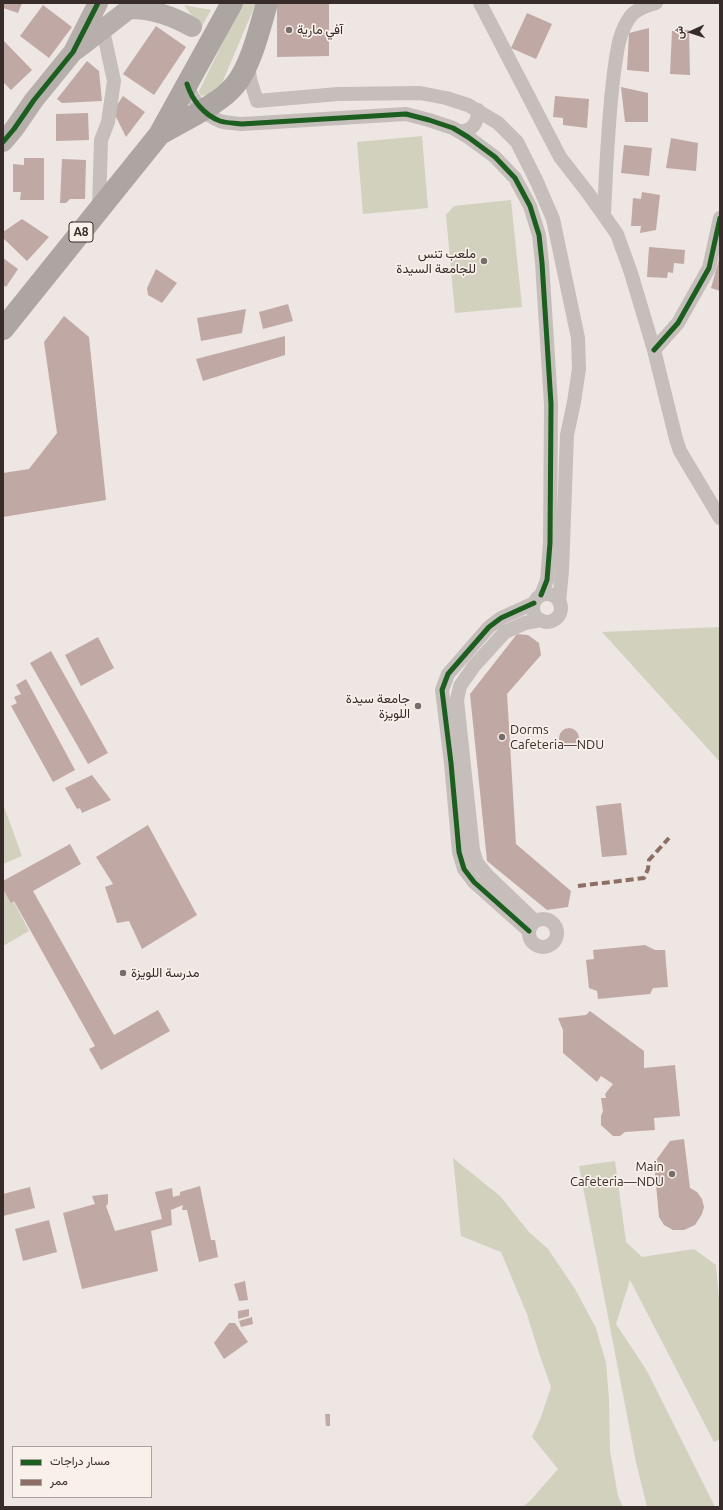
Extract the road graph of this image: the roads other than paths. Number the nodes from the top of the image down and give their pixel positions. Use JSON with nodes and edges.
{"nodes":[{"id":1,"x":174,"y":3,"type":"edge"},
{"id":2,"x":232,"y":3,"type":"edge"},
{"id":3,"x":268,"y":3,"type":"edge"},
{"id":4,"x":481,"y":3,"type":"edge"},
{"id":5,"x":656,"y":3,"type":"edge"},
{"id":6,"x":92,"y":5,"type":"edge"},
{"id":7,"x":131,"y":6,"type":"edge"},
{"id":8,"x":108,"y":26,"type":"junction"},
{"id":9,"x":192,"y":27,"type":"junction"},
{"id":10,"x":207,"y":47,"type":"junction"},
{"id":11,"x":73,"y":52,"type":"junction"},
{"id":12,"x":248,"y":62,"type":"junction"},
{"id":13,"x":187,"y":84,"type":"junction"},
{"id":14,"x":257,"y":101,"type":"junction"},
{"id":15,"x":202,"y":110,"type":"junction"},
{"id":16,"x":478,"y":110,"type":"junction"},
{"id":17,"x":242,"y":124,"type":"junction"},
{"id":18,"x":459,"y":131,"type":"junction"},
{"id":19,"x":7,"y":134,"type":"edge"},
{"id":20,"x":159,"y":134,"type":"junction"},
{"id":21,"x":99,"y":209,"type":"junction"},
{"id":22,"x":604,"y":215,"type":"junction"},
{"id":23,"x":720,"y":218,"type":"edge"},
{"id":24,"x":3,"y":329,"type":"edge"},
{"id":25,"x":654,"y":350,"type":"junction"},
{"id":26,"x":720,"y":518,"type":"edge"},
{"id":27,"x":537,"y":599,"type":"junction"},
{"id":28,"x":559,"y":602,"type":"junction"},
{"id":29,"x":541,"y":620,"type":"junction"}],
"edges":[{"from":1,"to":9,"type":"street"},
{"from":2,"to":10,"type":"highway","number":"A8"},
{"from":3,"to":12,"type":"highway","number":"A8"},
{"from":4,"to":22,"type":"street"},
{"from":5,"to":22,"type":"street"},
{"from":6,"to":8,"type":"street"},
{"from":6,"to":11,"type":"street"},
{"from":7,"to":8,"type":"street"},
{"from":7,"to":9,"type":"street"},
{"from":8,"to":11,"type":"street"},
{"from":8,"to":21,"type":"street"},
{"from":9,"to":10,"type":"street"},
{"from":10,"to":13,"type":"highway","number":"A8"},
{"from":11,"to":19,"type":"street"},
{"from":12,"to":14,"type":"street"},
{"from":12,"to":15,"type":"highway","number":"A8"},
{"from":13,"to":15,"type":"street"},
{"from":13,"to":20,"type":"highway","number":"A8"},
{"from":14,"to":16,"type":"street"},
{"from":14,"to":17,"type":"street"},
{"from":15,"to":17,"type":"street"},
{"from":15,"to":20,"type":"highway","number":"A8"},
{"from":16,"to":18,"type":"street"},
{"from":16,"to":28,"type":"street"},
{"from":17,"to":18,"type":"street"},
{"from":18,"to":27,"type":"street"},
{"from":20,"to":21,"type":"highway","number":"A8"},
{"from":21,"to":24,"type":"highway","number":"A8"},
{"from":22,"to":25,"type":"street"},
{"from":23,"to":25,"type":"street"},
{"from":25,"to":26,"type":"street"},
{"from":27,"to":28,"type":"street"},
{"from":27,"to":29,"type":"street"},
{"from":27,"to":29,"type":"street"},
{"from":28,"to":29,"type":"street"}]}
